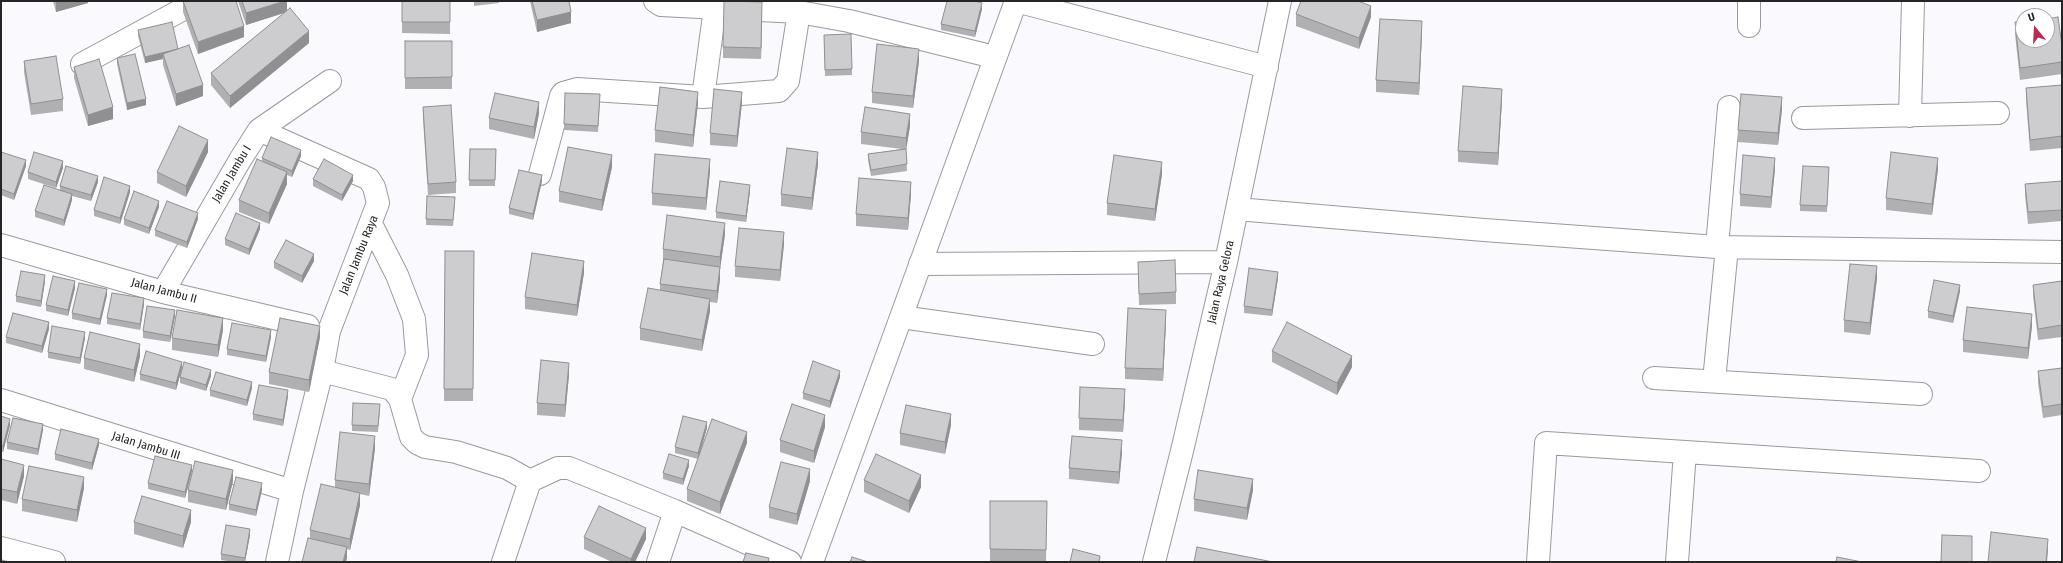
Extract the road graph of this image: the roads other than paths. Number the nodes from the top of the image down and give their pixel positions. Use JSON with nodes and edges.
{"nodes":[{"id":1,"x":198,"y":1,"type":"edge"},
{"id":2,"x":655,"y":1,"type":"edge"},
{"id":3,"x":1016,"y":1,"type":"edge"},
{"id":4,"x":1280,"y":1,"type":"edge"},
{"id":5,"x":1749,"y":1,"type":"edge"},
{"id":6,"x":1913,"y":1,"type":"edge"},
{"id":7,"x":715,"y":8,"type":"junction"},
{"id":8,"x":799,"y":12,"type":"junction"},
{"id":9,"x":1749,"y":26,"type":"dead end"},
{"id":10,"x":994,"y":56,"type":"junction"},
{"id":11,"x":82,"y":64,"type":"edge"},
{"id":12,"x":1267,"y":67,"type":"junction"},
{"id":13,"x":330,"y":81,"type":"dead end"},
{"id":14,"x":703,"y":97,"type":"junction"},
{"id":15,"x":1729,"y":107,"type":"dead end"},
{"id":16,"x":1998,"y":113,"type":"dead end"},
{"id":17,"x":1910,"y":116,"type":"junction"},
{"id":18,"x":1803,"y":118,"type":"dead end"},
{"id":19,"x":259,"y":130,"type":"junction"},
{"id":20,"x":540,"y":174,"type":"edge"},
{"id":21,"x":1237,"y":209,"type":"junction"},
{"id":22,"x":371,"y":224,"type":"junction"},
{"id":23,"x":1,"y":245,"type":"edge"},
{"id":24,"x":1722,"y":247,"type":"junction"},
{"id":25,"x":2062,"y":252,"type":"edge"},
{"id":26,"x":1226,"y":262,"type":"junction"},
{"id":27,"x":920,"y":264,"type":"junction"},
{"id":28,"x":163,"y":292,"type":"junction"},
{"id":29,"x":900,"y":317,"type":"junction"},
{"id":30,"x":328,"y":331,"type":"junction"},
{"id":31,"x":1093,"y":344,"type":"dead end"},
{"id":32,"x":322,"y":371,"type":"junction"},
{"id":33,"x":1654,"y":378,"type":"dead end"},
{"id":34,"x":1714,"y":381,"type":"junction"},
{"id":35,"x":1920,"y":394,"type":"dead end"},
{"id":36,"x":400,"y":399,"type":"junction"},
{"id":37,"x":1,"y":400,"type":"edge"},
{"id":38,"x":1685,"y":452,"type":"junction"},
{"id":39,"x":1979,"y":472,"type":"dead end"},
{"id":40,"x":530,"y":481,"type":"junction"},
{"id":41,"x":292,"y":491,"type":"junction"},
{"id":42,"x":675,"y":511,"type":"junction"},
{"id":43,"x":1,"y":548,"type":"edge"},
{"id":44,"x":54,"y":562,"type":"edge"},
{"id":45,"x":277,"y":562,"type":"edge"},
{"id":46,"x":503,"y":562,"type":"edge"},
{"id":47,"x":658,"y":562,"type":"edge"},
{"id":48,"x":790,"y":562,"type":"edge"},
{"id":49,"x":812,"y":562,"type":"edge"},
{"id":50,"x":1154,"y":562,"type":"edge"},
{"id":51,"x":1538,"y":562,"type":"edge"},
{"id":52,"x":1677,"y":562,"type":"edge"}],
"edges":[{"from":1,"to":11,"type":"street"},
{"from":2,"to":7,"type":"street"},
{"from":3,"to":10,"type":"street"},
{"from":3,"to":12,"type":"street"},
{"from":4,"to":12,"type":"street","name":"Jalan Raya Gelora"},
{"from":5,"to":9,"type":"street"},
{"from":6,"to":17,"type":"street"},
{"from":7,"to":8,"type":"street"},
{"from":7,"to":14,"type":"street"},
{"from":8,"to":10,"type":"street"},
{"from":8,"to":14,"type":"street"},
{"from":10,"to":27,"type":"street"},
{"from":12,"to":21,"type":"street","name":"Jalan Raya Gelora"},
{"from":13,"to":19,"type":"street","name":"Jalan Jambu I"},
{"from":14,"to":20,"type":"street"},
{"from":15,"to":24,"type":"street"},
{"from":16,"to":17,"type":"street"},
{"from":17,"to":18,"type":"street"},
{"from":19,"to":22,"type":"street","name":"Jalan Jambu Raya"},
{"from":19,"to":28,"type":"street","name":"Jalan Jambu I"},
{"from":21,"to":24,"type":"street"},
{"from":21,"to":26,"type":"street","name":"Jalan Raya Gelora"},
{"from":22,"to":30,"type":"street","name":"Jalan Jambu Raya"},
{"from":22,"to":36,"type":"street"},
{"from":23,"to":28,"type":"street","name":"Jalan Jambu II"},
{"from":24,"to":25,"type":"street"},
{"from":24,"to":34,"type":"street"},
{"from":26,"to":27,"type":"street"},
{"from":26,"to":50,"type":"street","name":"Jalan Raya Gelora"},
{"from":27,"to":29,"type":"street"},
{"from":28,"to":30,"type":"street","name":"Jalan Jambu II"},
{"from":29,"to":31,"type":"street"},
{"from":29,"to":49,"type":"street"},
{"from":30,"to":32,"type":"street","name":"Jalan Jambu Raya"},
{"from":32,"to":36,"type":"street"},
{"from":32,"to":41,"type":"street","name":"Jalan Jambu Raya"},
{"from":33,"to":34,"type":"street"},
{"from":34,"to":35,"type":"street"},
{"from":36,"to":40,"type":"street"},
{"from":37,"to":41,"type":"street","name":"Jalan Jambu III"},
{"from":38,"to":39,"type":"street"},
{"from":38,"to":51,"type":"street"},
{"from":38,"to":52,"type":"street"},
{"from":40,"to":42,"type":"street"},
{"from":40,"to":46,"type":"street"},
{"from":41,"to":45,"type":"street","name":"Jalan Jambu Raya"},
{"from":42,"to":47,"type":"street"},
{"from":42,"to":48,"type":"street"},
{"from":43,"to":44,"type":"street"}]}
